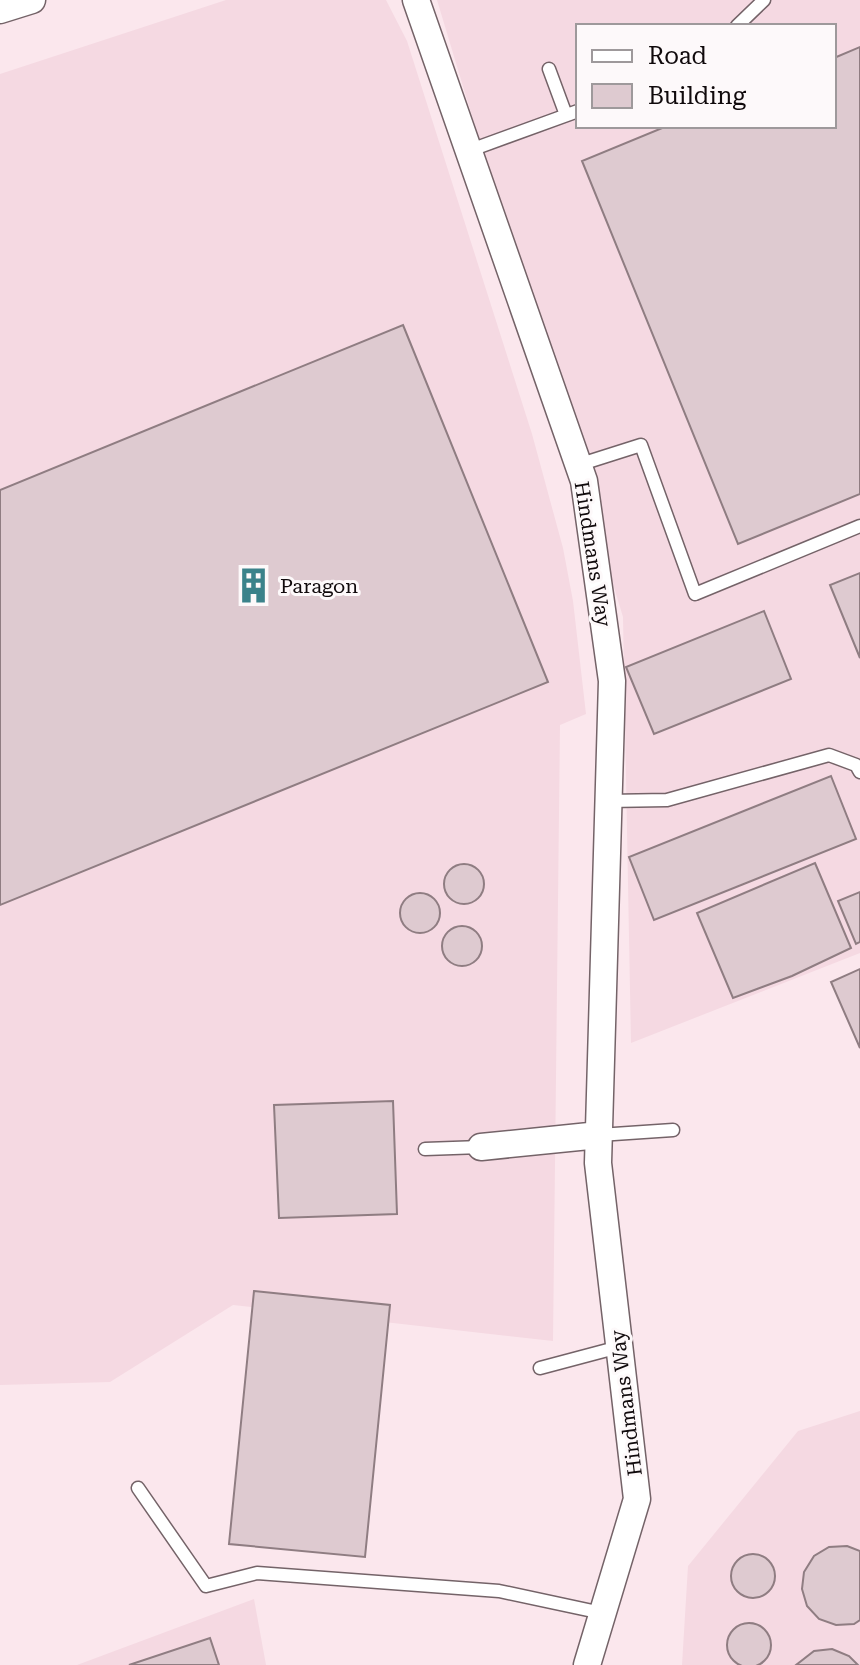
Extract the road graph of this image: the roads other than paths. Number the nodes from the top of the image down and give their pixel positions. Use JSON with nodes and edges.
{"nodes":[{"id":1,"x":32,"y":0,"type":"edge"},
{"id":2,"x":416,"y":0,"type":"edge"},
{"id":3,"x":764,"y":0,"type":"edge"},
{"id":4,"x":0,"y":10,"type":"edge"},
{"id":5,"x":739,"y":24,"type":"edge"},
{"id":6,"x":549,"y":69,"type":"dead end"},
{"id":7,"x":572,"y":113,"type":"edge"},
{"id":8,"x":468,"y":151,"type":"junction"},
{"id":9,"x":578,"y":465,"type":"junction"},
{"id":10,"x":860,"y":526,"type":"edge"},
{"id":11,"x":860,"y":772,"type":"edge"},
{"id":12,"x":608,"y":801,"type":"junction"},
{"id":13,"x":673,"y":1130,"type":"dead end"},
{"id":14,"x":599,"y":1135,"type":"junction"},
{"id":15,"x":481,"y":1147,"type":"joint"},
{"id":16,"x":425,"y":1149,"type":"dead end"},
{"id":17,"x":619,"y":1347,"type":"junction"},
{"id":18,"x":540,"y":1368,"type":"dead end"},
{"id":19,"x":138,"y":1488,"type":"dead end"},
{"id":20,"x":602,"y":1613,"type":"junction"},
{"id":21,"x":587,"y":1665,"type":"edge"}],
"edges":[{"from":1,"to":4,"type":"street"},
{"from":2,"to":8,"type":"street","name":"Hindmans Way"},
{"from":3,"to":5,"type":"lane"},
{"from":6,"to":7,"type":"lane"},
{"from":7,"to":8,"type":"lane"},
{"from":8,"to":9,"type":"street","name":"Hindmans Way"},
{"from":9,"to":10,"type":"lane"},
{"from":9,"to":12,"type":"street","name":"Hindmans Way"},
{"from":11,"to":12,"type":"lane"},
{"from":12,"to":14,"type":"street","name":"Hindmans Way"},
{"from":13,"to":14,"type":"lane"},
{"from":14,"to":15,"type":"street"},
{"from":14,"to":17,"type":"street","name":"Hindmans Way"},
{"from":15,"to":16,"type":"lane"},
{"from":17,"to":18,"type":"lane"},
{"from":17,"to":20,"type":"street","name":"Hindmans Way"},
{"from":19,"to":20,"type":"lane"},
{"from":20,"to":21,"type":"street","name":"Hindmans Way"}]}
